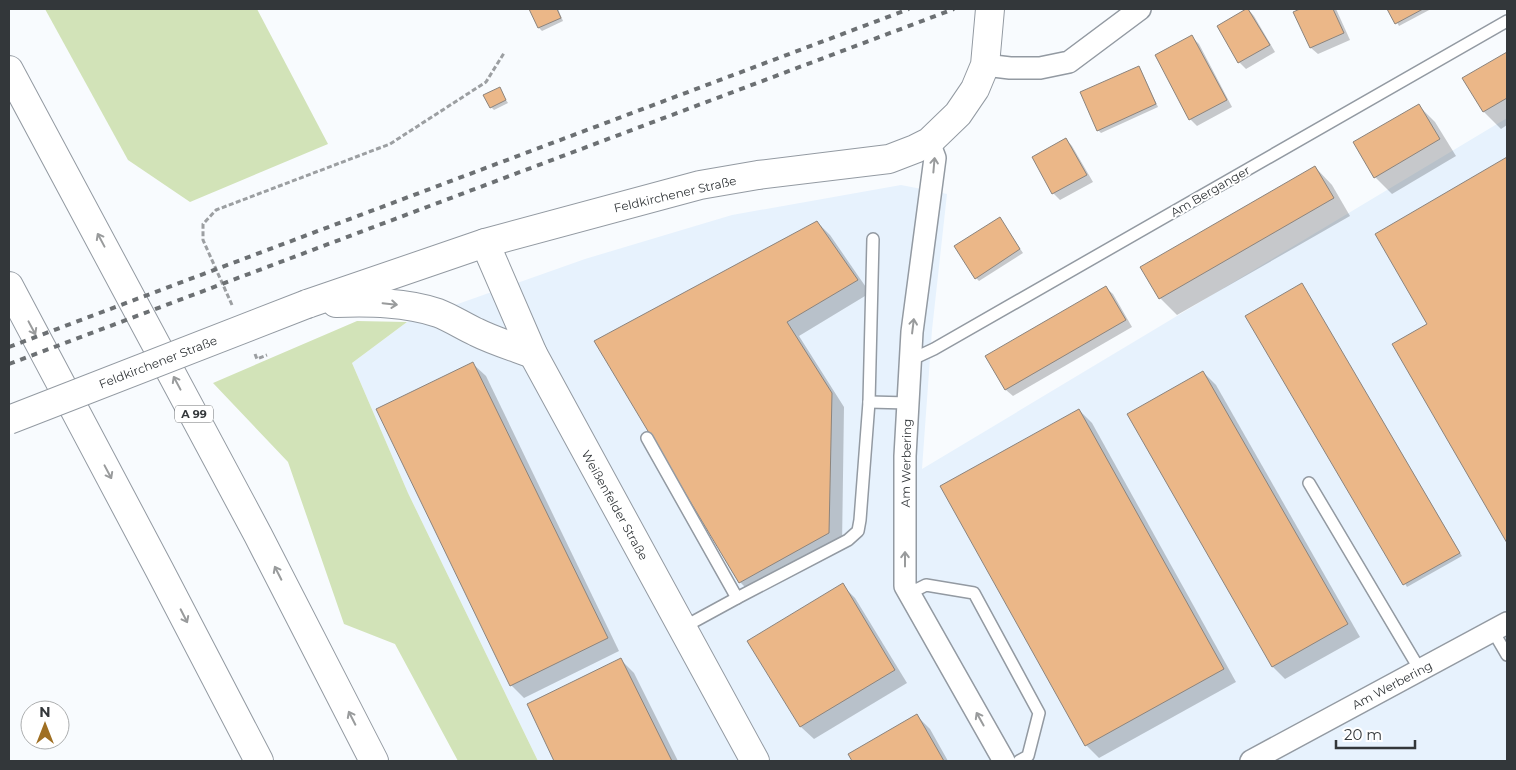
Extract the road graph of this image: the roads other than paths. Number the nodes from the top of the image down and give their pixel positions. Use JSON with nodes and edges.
{"nodes":[{"id":1,"x":990,"y":9,"type":"edge"},
{"id":2,"x":1140,"y":9,"type":"edge"},
{"id":3,"x":1507,"y":21,"type":"edge"},
{"id":4,"x":985,"y":65,"type":"junction"},
{"id":5,"x":9,"y":70,"type":"edge"},
{"id":6,"x":929,"y":142,"type":"junction"},
{"id":7,"x":873,"y":239,"type":"dead end"},
{"id":8,"x":485,"y":243,"type":"junction"},
{"id":9,"x":9,"y":286,"type":"edge"},
{"id":10,"x":307,"y":304,"type":"junction"},
{"id":11,"x":533,"y":354,"type":"junction"},
{"id":12,"x":911,"y":357,"type":"junction"},
{"id":13,"x":869,"y":402,"type":"junction"},
{"id":14,"x":908,"y":403,"type":"junction"},
{"id":15,"x":9,"y":420,"type":"edge"},
{"id":16,"x":646,"y":438,"type":"dead end"},
{"id":17,"x":1309,"y":483,"type":"dead end"},
{"id":18,"x":910,"y":594,"type":"junction"},
{"id":19,"x":737,"y":598,"type":"junction"},
{"id":20,"x":1500,"y":627,"type":"edge"},
{"id":21,"x":682,"y":628,"type":"junction"},
{"id":22,"x":1507,"y":656,"type":"edge"},
{"id":23,"x":1420,"y":670,"type":"junction"},
{"id":24,"x":259,"y":761,"type":"edge"},
{"id":25,"x":374,"y":761,"type":"edge"},
{"id":26,"x":755,"y":761,"type":"edge"},
{"id":27,"x":1004,"y":761,"type":"edge"},
{"id":28,"x":1019,"y":761,"type":"edge"},
{"id":29,"x":1250,"y":761,"type":"edge"}],
"edges":[{"from":1,"to":4,"type":"main road","name":"Feldkirchener Straße"},
{"from":2,"to":4,"type":"street"},
{"from":3,"to":12,"type":"lane","name":"Am Berganger"},
{"from":4,"to":6,"type":"main road","name":"Feldkirchener Straße"},
{"from":25,"to":5,"type":"main road","number":"A 99","one_way":true},
{"from":6,"to":8,"type":"main road","name":"Feldkirchener Straße"},
{"from":12,"to":6,"type":"street","name":"Am Werbering","one_way":true},
{"from":7,"to":13,"type":"lane"},
{"from":8,"to":10,"type":"main road","name":"Feldkirchener Straße"},
{"from":8,"to":11,"type":"main road","name":"Weißenfelder Straße"},
{"from":9,"to":24,"type":"main road","one_way":true},
{"from":10,"to":11,"type":"main road","name":"Feldkirchener Straße","one_way":true},
{"from":10,"to":15,"type":"main road","name":"Feldkirchener Straße","bridge":true},
{"from":11,"to":21,"type":"main road","name":"Weißenfelder Straße"},
{"from":12,"to":14,"type":"street","name":"Am Werbering"},
{"from":13,"to":14,"type":"lane"},
{"from":13,"to":19,"type":"lane"},
{"from":18,"to":14,"type":"street","name":"Am Werbering","one_way":true},
{"from":16,"to":19,"type":"lane"},
{"from":17,"to":23,"type":"lane"},
{"from":27,"to":18,"type":"street","name":"Am Werbering","one_way":true},
{"from":18,"to":28,"type":"lane"},
{"from":19,"to":21,"type":"lane"},
{"from":20,"to":22,"type":"lane"},
{"from":20,"to":23,"type":"street","name":"Am Werbering"},
{"from":21,"to":26,"type":"main road","name":"Weißenfelder Straße"},
{"from":23,"to":29,"type":"street","name":"Am Werbering"}]}
